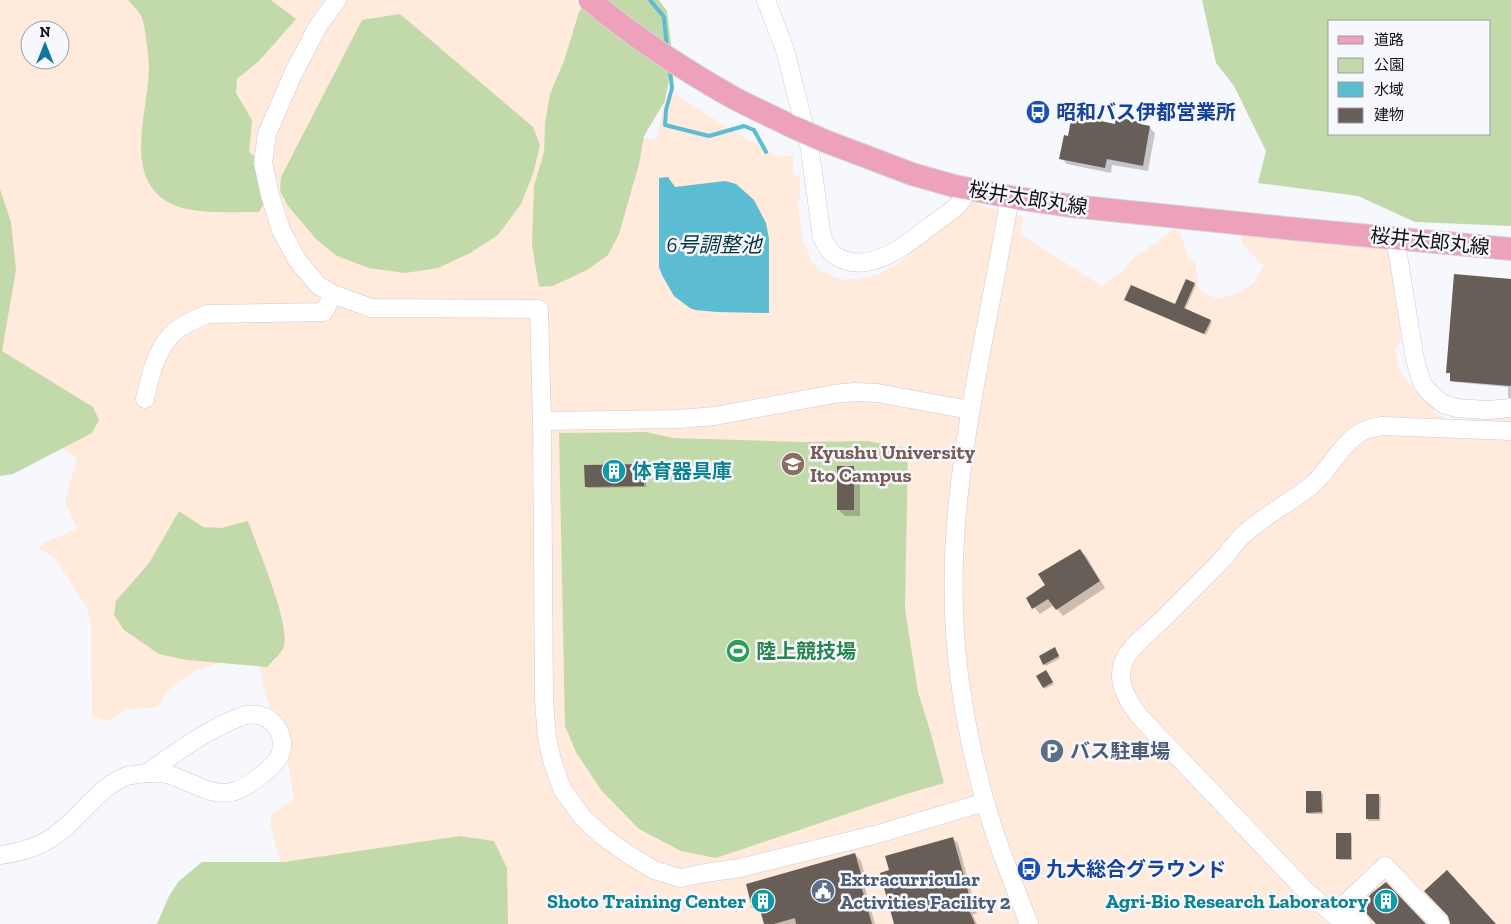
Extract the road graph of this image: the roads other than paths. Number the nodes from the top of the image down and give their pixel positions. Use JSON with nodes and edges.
{"nodes":[{"id":1,"x":337,"y":0,"type":"edge"},
{"id":2,"x":590,"y":0,"type":"edge"},
{"id":3,"x":766,"y":0,"type":"edge"},
{"id":4,"x":969,"y":189,"type":"junction"},
{"id":5,"x":1010,"y":197,"type":"junction"},
{"id":6,"x":1396,"y":238,"type":"junction"},
{"id":7,"x":1511,"y":249,"type":"edge"},
{"id":8,"x":333,"y":294,"type":"junction"},
{"id":9,"x":145,"y":399,"type":"dead end"},
{"id":10,"x":1511,"y":408,"type":"edge"},
{"id":11,"x":970,"y":410,"type":"junction"},
{"id":12,"x":542,"y":421,"type":"junction"},
{"id":13,"x":1511,"y":431,"type":"edge"},
{"id":14,"x":147,"y":773,"type":"junction"},
{"id":15,"x":986,"y":802,"type":"junction"},
{"id":16,"x":0,"y":855,"type":"edge"},
{"id":17,"x":1337,"y":906,"type":"junction"},
{"id":18,"x":1440,"y":923,"type":"edge"},
{"id":19,"x":1028,"y":924,"type":"edge"},
{"id":20,"x":1345,"y":924,"type":"edge"},
{"id":21,"x":1362,"y":924,"type":"edge"}],
"edges":[{"from":1,"to":8,"type":"street"},
{"from":2,"to":4,"type":"main road","name":"桜井太郎丸線","bridge":true},
{"from":3,"to":4,"type":"street"},
{"from":4,"to":5,"type":"main road","name":"桜井太郎丸線"},
{"from":5,"to":6,"type":"main road","name":"桜井太郎丸線"},
{"from":5,"to":11,"type":"street"},
{"from":6,"to":7,"type":"main road","name":"桜井太郎丸線"},
{"from":6,"to":10,"type":"street"},
{"from":8,"to":9,"type":"street"},
{"from":8,"to":12,"type":"street"},
{"from":11,"to":12,"type":"street"},
{"from":11,"to":15,"type":"street"},
{"from":12,"to":15,"type":"street"},
{"from":13,"to":17,"type":"street"},
{"from":14,"to":14,"type":"street"},
{"from":14,"to":16,"type":"street"},
{"from":15,"to":19,"type":"street"},
{"from":17,"to":18,"type":"street"},
{"from":17,"to":20,"type":"street"},
{"from":17,"to":21,"type":"street"}]}
